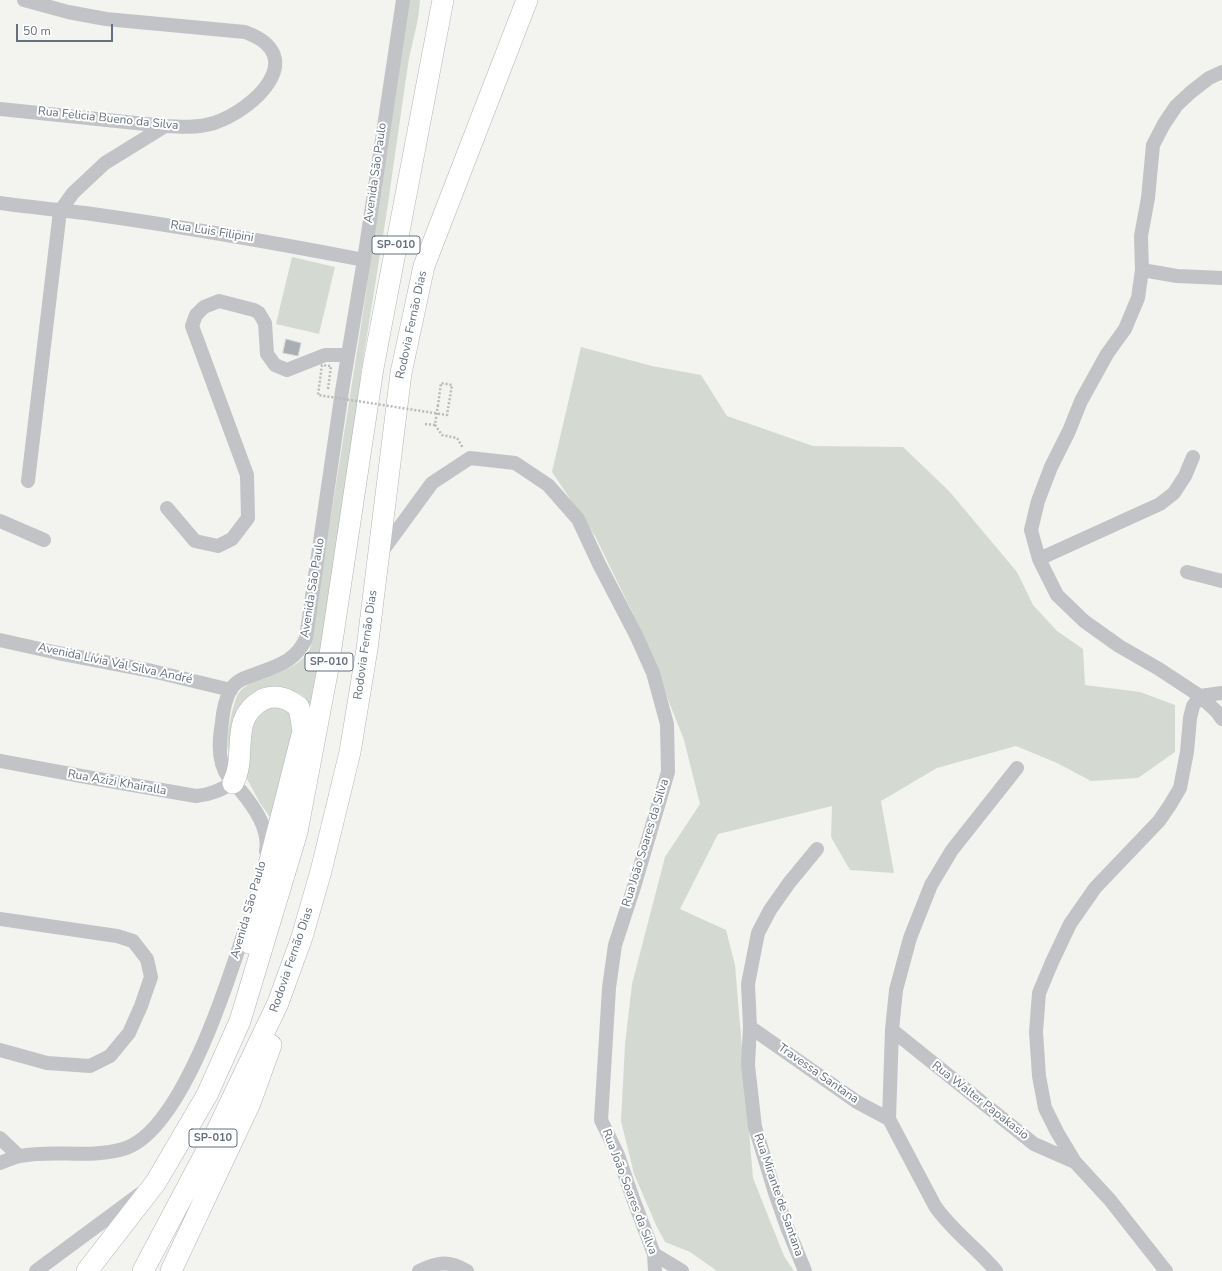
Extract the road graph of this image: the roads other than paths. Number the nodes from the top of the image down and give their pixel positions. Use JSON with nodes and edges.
{"nodes":[{"id":1,"x":24,"y":0,"type":"edge"},
{"id":2,"x":403,"y":0,"type":"edge"},
{"id":3,"x":442,"y":0,"type":"edge"},
{"id":4,"x":527,"y":0,"type":"edge"},
{"id":5,"x":1222,"y":72,"type":"edge"},
{"id":6,"x":0,"y":109,"type":"edge"},
{"id":7,"x":165,"y":126,"type":"junction"},
{"id":8,"x":0,"y":203,"type":"edge"},
{"id":9,"x":60,"y":211,"type":"junction"},
{"id":10,"x":364,"y":260,"type":"junction"},
{"id":11,"x":1142,"y":270,"type":"junction"},
{"id":12,"x":1222,"y":278,"type":"edge"},
{"id":13,"x":348,"y":355,"type":"junction"},
{"id":14,"x":1193,"y":457,"type":"dead end"},
{"id":15,"x":28,"y":481,"type":"dead end"},
{"id":16,"x":167,"y":508,"type":"dead end"},
{"id":17,"x":0,"y":521,"type":"edge"},
{"id":18,"x":44,"y":540,"type":"dead end"},
{"id":19,"x":379,"y":555,"type":"junction"},
{"id":20,"x":1039,"y":559,"type":"junction"},
{"id":21,"x":1187,"y":572,"type":"dead end"},
{"id":22,"x":1222,"y":581,"type":"edge"},
{"id":23,"x":0,"y":640,"type":"edge"},
{"id":24,"x":231,"y":690,"type":"junction"},
{"id":25,"x":1222,"y":693,"type":"edge"},
{"id":26,"x":1200,"y":696,"type":"junction"},
{"id":27,"x":1222,"y":719,"type":"edge"},
{"id":28,"x":0,"y":761,"type":"edge"},
{"id":29,"x":1017,"y":768,"type":"dead end"},
{"id":30,"x":233,"y":783,"type":"junction"},
{"id":31,"x":817,"y":850,"type":"dead end"},
{"id":32,"x":0,"y":918,"type":"edge"},
{"id":33,"x":278,"y":1003,"type":"junction"},
{"id":34,"x":240,"y":1021,"type":"junction"},
{"id":35,"x":750,"y":1027,"type":"junction"},
{"id":36,"x":892,"y":1030,"type":"junction"},
{"id":37,"x":0,"y":1050,"type":"edge"},
{"id":38,"x":888,"y":1119,"type":"junction"},
{"id":39,"x":0,"y":1138,"type":"edge"},
{"id":40,"x":19,"y":1156,"type":"junction"},
{"id":41,"x":1075,"y":1162,"type":"junction"},
{"id":42,"x":0,"y":1163,"type":"edge"},
{"id":43,"x":156,"y":1182,"type":"junction"},
{"id":44,"x":654,"y":1254,"type":"junction"},
{"id":45,"x":36,"y":1271,"type":"edge"},
{"id":46,"x":87,"y":1271,"type":"edge"},
{"id":47,"x":143,"y":1271,"type":"edge"},
{"id":48,"x":171,"y":1271,"type":"edge"},
{"id":49,"x":419,"y":1271,"type":"edge"},
{"id":50,"x":467,"y":1271,"type":"edge"},
{"id":51,"x":655,"y":1271,"type":"edge"},
{"id":52,"x":682,"y":1271,"type":"edge"},
{"id":53,"x":806,"y":1271,"type":"edge"},
{"id":54,"x":996,"y":1271,"type":"edge"},
{"id":55,"x":1166,"y":1271,"type":"edge"}],
"edges":[{"from":1,"to":7,"type":"street","name":"Rua Felicia Bueno da Silva"},
{"from":2,"to":10,"type":"street","name":"Avenida São Paulo"},
{"from":3,"to":34,"type":"highway","number":"SP-010"},
{"from":4,"to":19,"type":"highway","name":"Rodovia Fernão Dias","number":"SP-010"},
{"from":5,"to":11,"type":"street"},
{"from":6,"to":7,"type":"street","name":"Rua Felicia Bueno da Silva"},
{"from":7,"to":9,"type":"street"},
{"from":8,"to":9,"type":"street","name":"Rua Luis Filipini"},
{"from":9,"to":10,"type":"street","name":"Rua Luis Filipini"},
{"from":9,"to":15,"type":"street"},
{"from":10,"to":13,"type":"street","name":"Avenida São Paulo"},
{"from":11,"to":12,"type":"street"},
{"from":11,"to":20,"type":"street"},
{"from":13,"to":16,"type":"street"},
{"from":13,"to":24,"type":"street","name":"Avenida São Paulo"},
{"from":14,"to":20,"type":"street"},
{"from":17,"to":18,"type":"street"},
{"from":19,"to":33,"type":"highway","name":"Rodovia Fernão Dias","number":"SP-010"},
{"from":19,"to":44,"type":"street","name":"Rua João Soares da Silva"},
{"from":20,"to":26,"type":"street"},
{"from":21,"to":22,"type":"street"},
{"from":23,"to":24,"type":"street","name":"Avenida Lívia Val Silva André"},
{"from":24,"to":30,"type":"street","name":"Avenida São Paulo"},
{"from":25,"to":26,"type":"street"},
{"from":26,"to":27,"type":"street"},
{"from":26,"to":41,"type":"street"},
{"from":28,"to":30,"type":"street","name":"Rua Azizi Khairalla"},
{"from":29,"to":36,"type":"street"},
{"from":30,"to":34,"type":"highway"},
{"from":30,"to":40,"type":"street","name":"Avenida São Paulo"},
{"from":31,"to":35,"type":"street","name":"Rua Mirante de Santana"},
{"from":32,"to":37,"type":"street"},
{"from":33,"to":47,"type":"highway","name":"Rodovia Fernão Dias","number":"SP-010"},
{"from":33,"to":48,"type":"highway"},
{"from":34,"to":43,"type":"highway","number":"SP-010"},
{"from":35,"to":38,"type":"street","name":"Travessa Santana"},
{"from":35,"to":53,"type":"street","name":"Rua Mirante de Santana"},
{"from":36,"to":38,"type":"street"},
{"from":36,"to":41,"type":"street","name":"Rua Walter Papakasio"},
{"from":38,"to":54,"type":"street"},
{"from":39,"to":40,"type":"street"},
{"from":40,"to":42,"type":"street","name":"Avenida São Paulo"},
{"from":41,"to":55,"type":"street"},
{"from":43,"to":45,"type":"street"},
{"from":43,"to":46,"type":"highway","number":"SP-010"},
{"from":44,"to":51,"type":"street","name":"Rua João Soares da Silva"},
{"from":44,"to":52,"type":"street"},
{"from":49,"to":50,"type":"street"}]}
